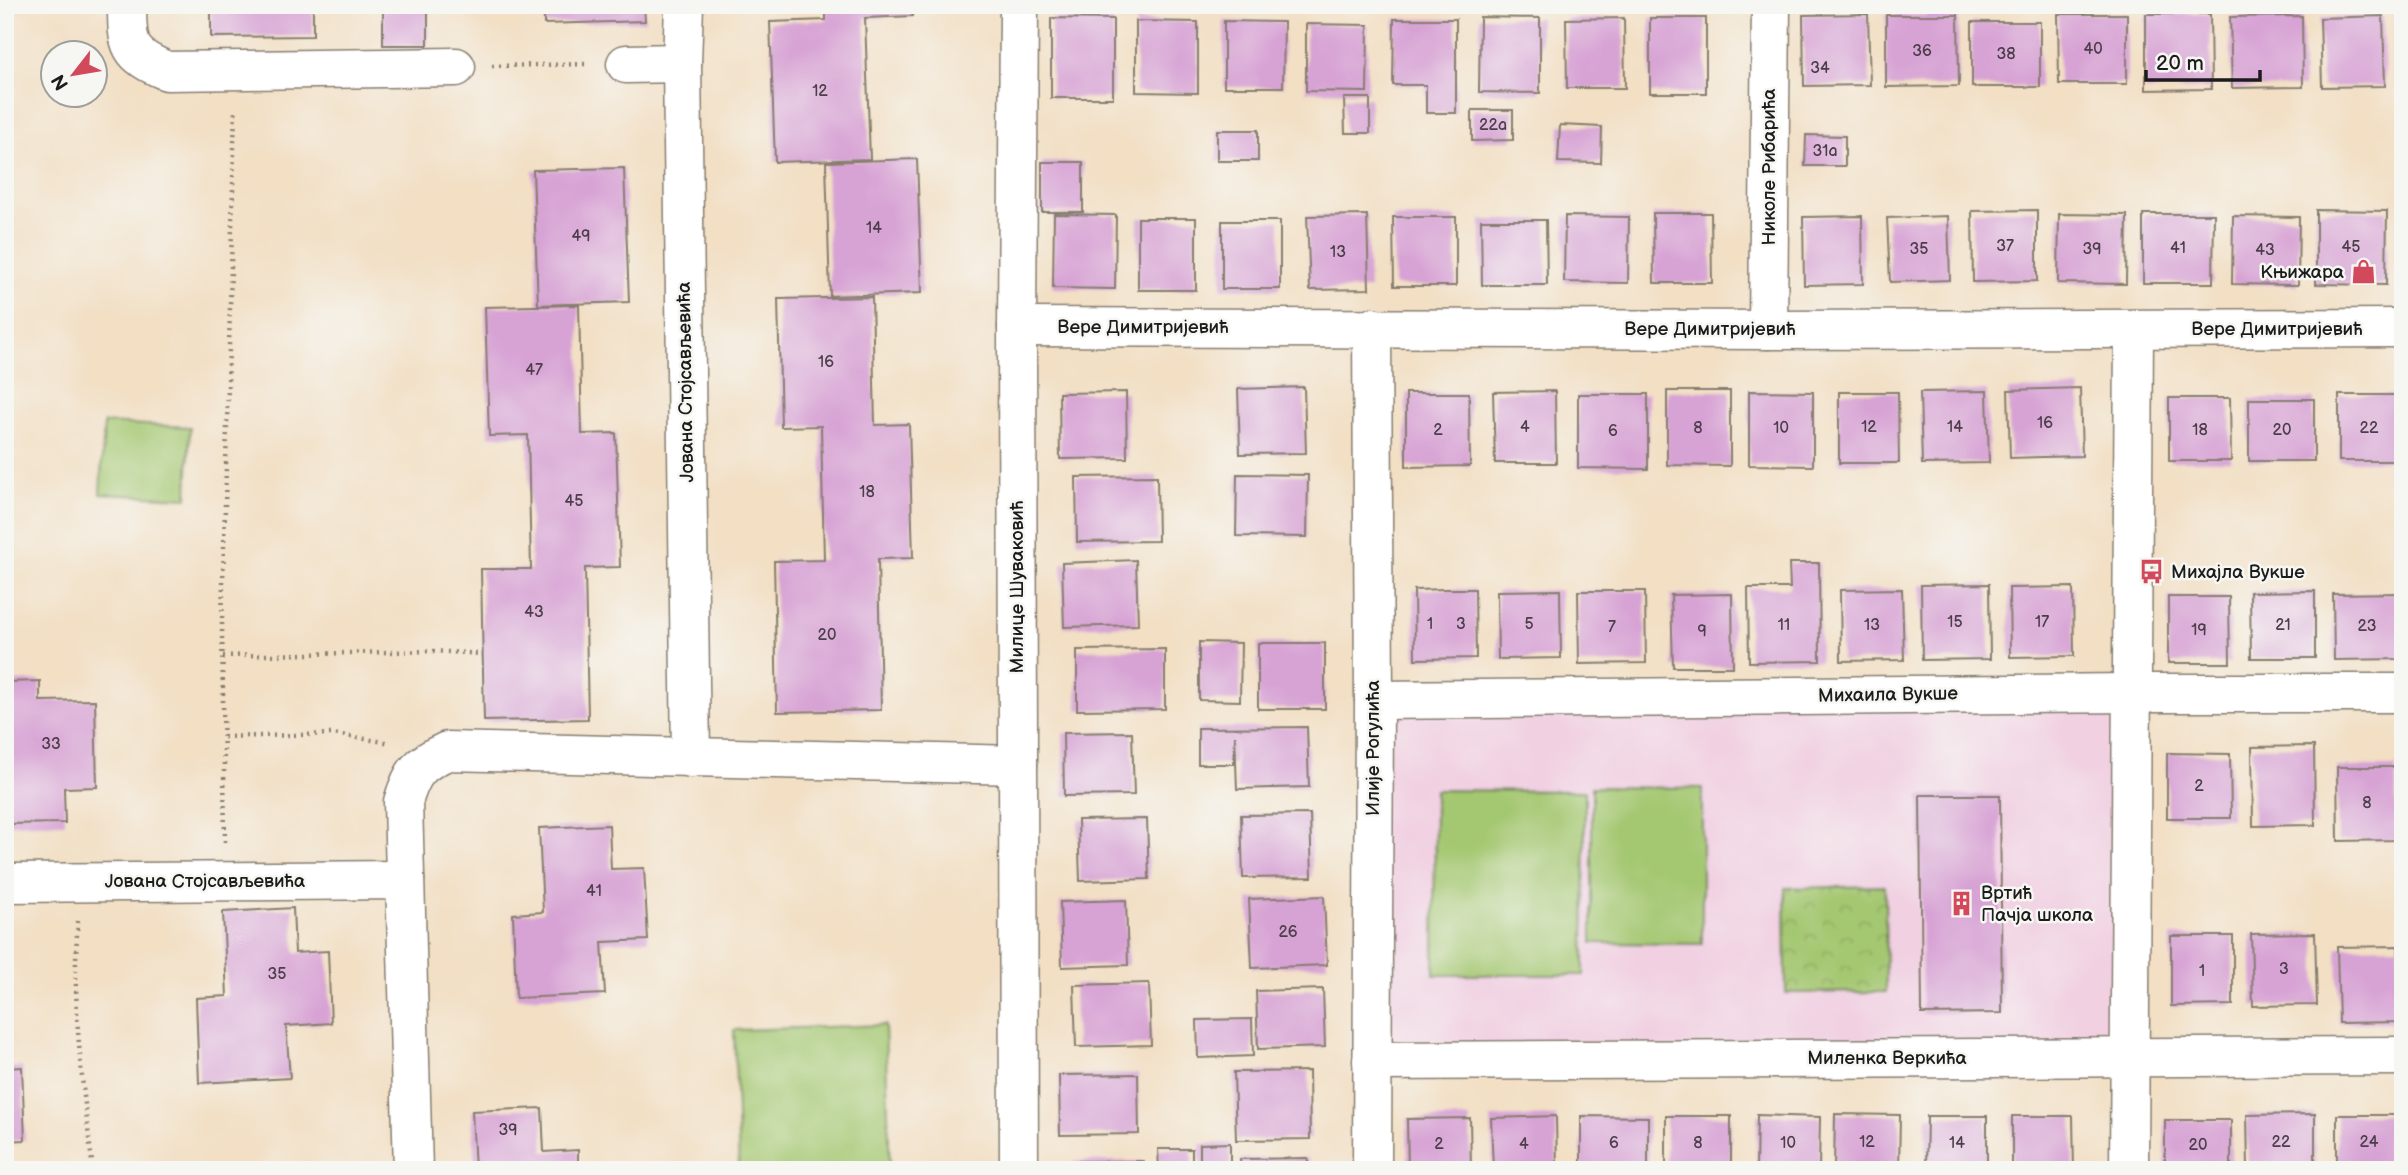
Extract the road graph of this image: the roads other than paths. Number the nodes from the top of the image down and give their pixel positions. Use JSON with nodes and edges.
{"nodes":[{"id":1,"x":127,"y":5,"type":"edge"},
{"id":2,"x":684,"y":5,"type":"edge"},
{"id":3,"x":1019,"y":5,"type":"edge"},
{"id":4,"x":1771,"y":5,"type":"edge"},
{"id":5,"x":682,"y":63,"type":"junction"},
{"id":6,"x":626,"y":64,"type":"road end"},
{"id":7,"x":456,"y":67,"type":"road end"},
{"id":8,"x":1017,"y":327,"type":"junction"},
{"id":9,"x":1372,"y":327,"type":"junction"},
{"id":10,"x":2403,"y":328,"type":"edge"},
{"id":11,"x":2134,"y":329,"type":"junction"},
{"id":12,"x":1768,"y":330,"type":"junction"},
{"id":13,"x":2132,"y":693,"type":"junction"},
{"id":14,"x":2403,"y":693,"type":"edge"},
{"id":15,"x":1374,"y":700,"type":"junction"},
{"id":16,"x":691,"y":758,"type":"junction"},
{"id":17,"x":1018,"y":765,"type":"junction"},
{"id":18,"x":405,"y":880,"type":"junction"},
{"id":19,"x":5,"y":883,"type":"edge"},
{"id":20,"x":2131,"y":1056,"type":"junction"},
{"id":21,"x":2403,"y":1056,"type":"edge"},
{"id":22,"x":1372,"y":1060,"type":"junction"},
{"id":23,"x":413,"y":1170,"type":"edge"},
{"id":24,"x":1019,"y":1170,"type":"edge"},
{"id":25,"x":1372,"y":1170,"type":"edge"},
{"id":26,"x":2129,"y":1170,"type":"edge"}],
"edges":[{"from":1,"to":7,"type":"street"},
{"from":2,"to":5,"type":"street","name":"Јована Стојсављевића"},
{"from":3,"to":8,"type":"street","name":"Милице Шуваковић"},
{"from":4,"to":12,"type":"street","name":"Николе Рибарића"},
{"from":5,"to":6,"type":"street"},
{"from":5,"to":16,"type":"street","name":"Јована Стојсављевића"},
{"from":8,"to":9,"type":"street","name":"Вере Димитријевић"},
{"from":8,"to":17,"type":"street","name":"Милице Шуваковић"},
{"from":9,"to":12,"type":"street","name":"Вере Димитријевић"},
{"from":9,"to":15,"type":"street","name":"Илије Рогулића"},
{"from":10,"to":11,"type":"street","name":"Вере Димитријевић"},
{"from":11,"to":12,"type":"street","name":"Вере Димитријевић"},
{"from":11,"to":13,"type":"street"},
{"from":13,"to":14,"type":"street","name":"Михаила Вукше"},
{"from":13,"to":15,"type":"street","name":"Михаила Вукше"},
{"from":13,"to":20,"type":"street"},
{"from":15,"to":22,"type":"street","name":"Илије Рогулића"},
{"from":16,"to":17,"type":"street"},
{"from":16,"to":18,"type":"street"},
{"from":17,"to":24,"type":"street","name":"Милице Шуваковић"},
{"from":18,"to":19,"type":"street","name":"Јована Стојсављевића"},
{"from":18,"to":23,"type":"street"},
{"from":20,"to":21,"type":"street","name":"Миленка Веркића"},
{"from":20,"to":22,"type":"street","name":"Миленка Веркића"},
{"from":20,"to":26,"type":"street"},
{"from":22,"to":25,"type":"street","name":"Илије Рогулића"}]}
